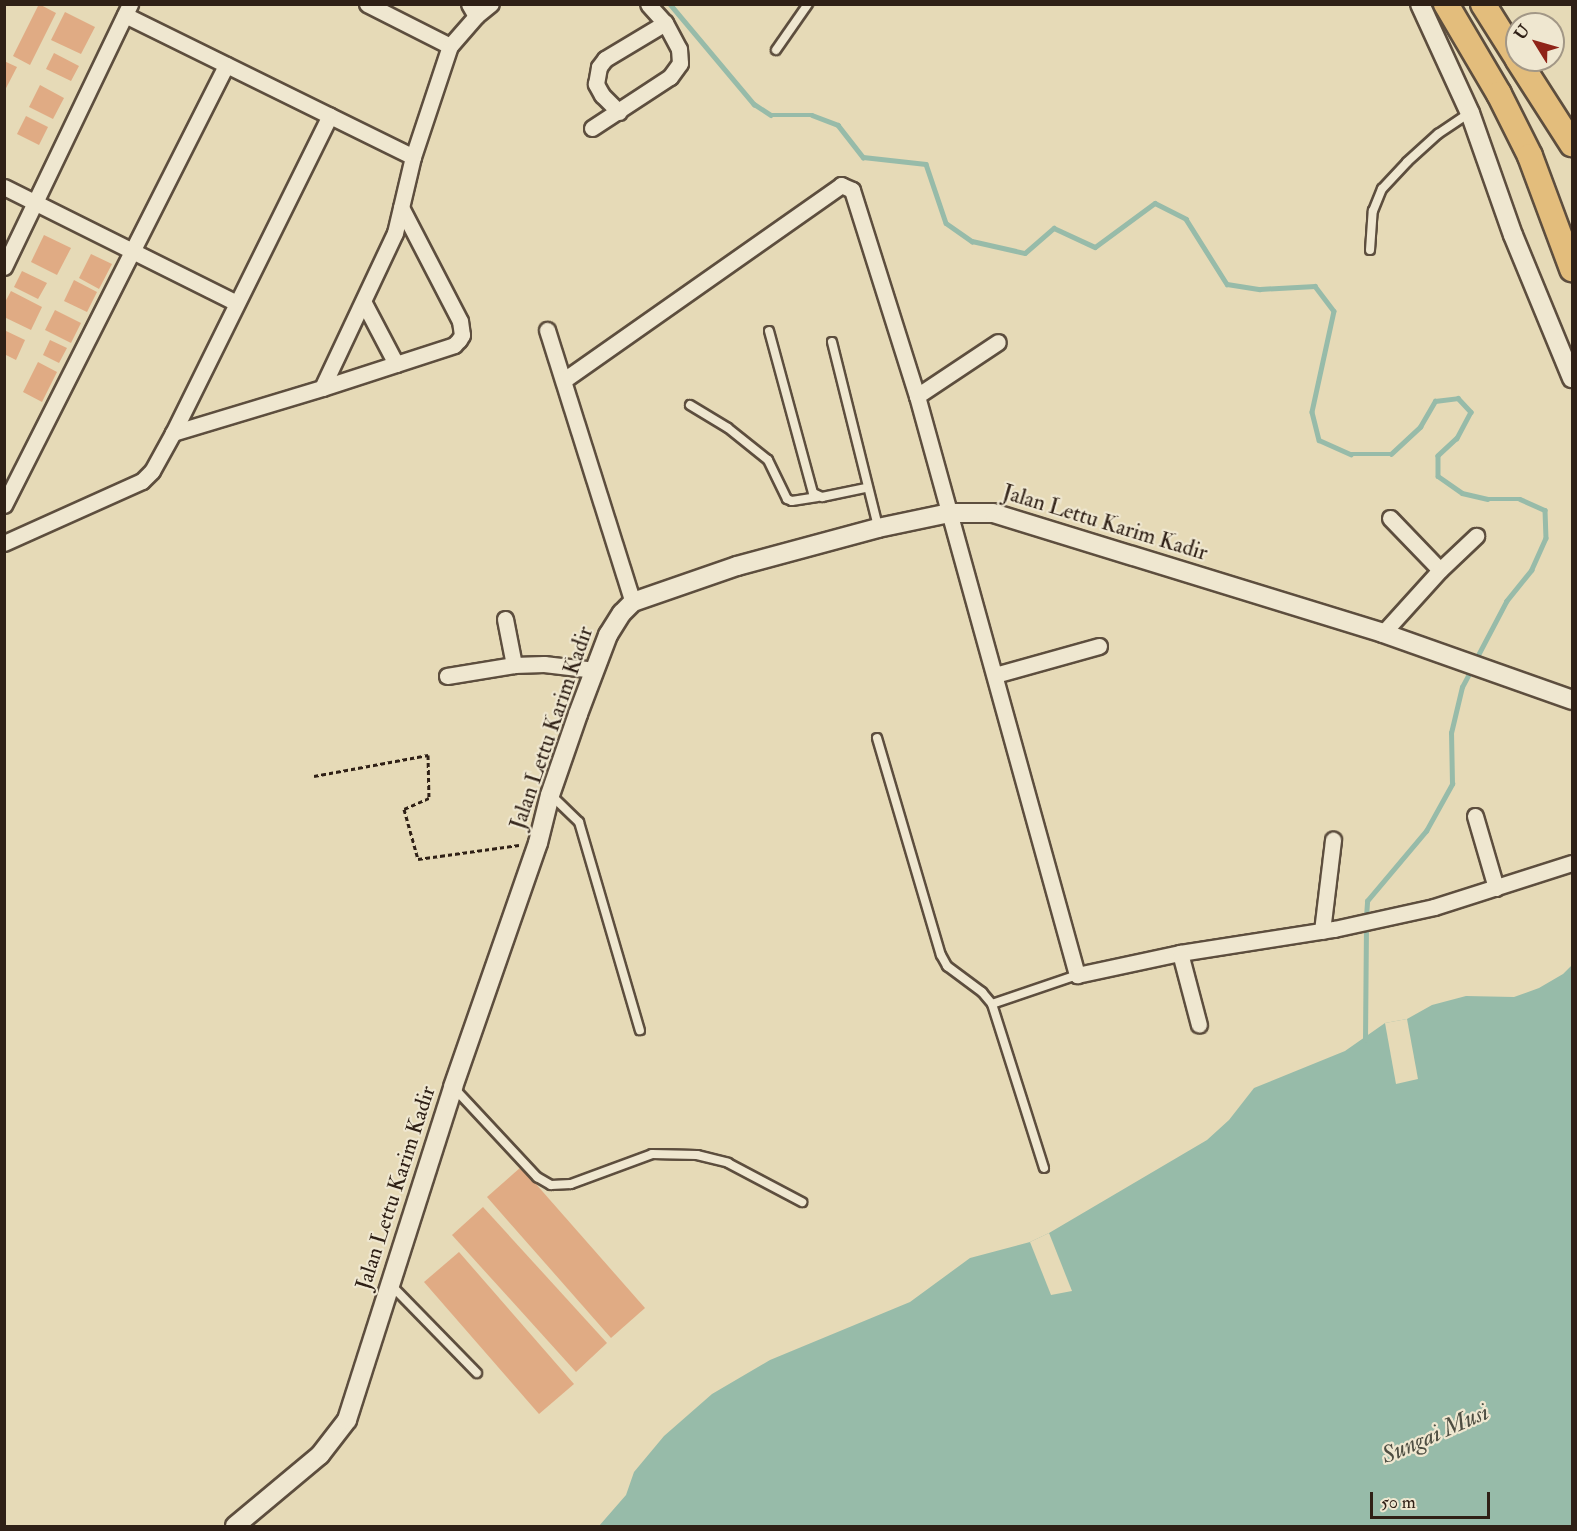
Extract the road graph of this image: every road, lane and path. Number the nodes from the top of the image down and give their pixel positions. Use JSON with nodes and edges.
{"nodes":[{"id":1,"x":367,"y":4,"type":"edge"},
{"id":2,"x":491,"y":4,"type":"edge"},
{"id":3,"x":648,"y":4,"type":"edge"},
{"id":4,"x":808,"y":4,"type":"edge"},
{"id":5,"x":1420,"y":4,"type":"edge"},
{"id":6,"x":1446,"y":4,"type":"edge"},
{"id":7,"x":1483,"y":4,"type":"edge"},
{"id":8,"x":128,"y":10,"type":"edge"},
{"id":9,"x":472,"y":10,"type":"edge"},
{"id":10,"x":665,"y":23,"type":"junction"},
{"id":11,"x":1505,"y":39,"type":"edge"},
{"id":12,"x":450,"y":46,"type":"junction"},
{"id":13,"x":776,"y":50,"type":"dead end"},
{"id":14,"x":226,"y":65,"type":"junction"},
{"id":15,"x":1526,"y":72,"type":"edge"},
{"id":16,"x":619,"y":112,"type":"junction"},
{"id":17,"x":1470,"y":113,"type":"junction"},
{"id":18,"x":330,"y":116,"type":"junction"},
{"id":19,"x":592,"y":128,"type":"dead end"},
{"id":20,"x":1572,"y":144,"type":"edge"},
{"id":21,"x":413,"y":157,"type":"junction"},
{"id":22,"x":4,"y":187,"type":"edge"},
{"id":23,"x":35,"y":202,"type":"junction"},
{"id":24,"x":401,"y":207,"type":"junction"},
{"id":25,"x":132,"y":250,"type":"junction"},
{"id":26,"x":1370,"y":250,"type":"dead end"},
{"id":27,"x":4,"y":267,"type":"edge"},
{"id":28,"x":1572,"y":269,"type":"edge"},
{"id":29,"x":237,"y":303,"type":"junction"},
{"id":30,"x":364,"y":303,"type":"junction"},
{"id":31,"x":547,"y":330,"type":"dead end"},
{"id":32,"x":769,"y":330,"type":"dead end"},
{"id":33,"x":832,"y":342,"type":"dead end"},
{"id":34,"x":998,"y":342,"type":"dead end"},
{"id":35,"x":396,"y":364,"type":"junction"},
{"id":36,"x":1572,"y":378,"type":"edge"},
{"id":37,"x":564,"y":380,"type":"junction"},
{"id":38,"x":322,"y":388,"type":"junction"},
{"id":39,"x":917,"y":396,"type":"junction"},
{"id":40,"x":690,"y":405,"type":"dead end"},
{"id":41,"x":173,"y":433,"type":"junction"},
{"id":42,"x":866,"y":488,"type":"junction"},
{"id":43,"x":818,"y":497,"type":"junction"},
{"id":44,"x":4,"y":506,"type":"edge"},
{"id":45,"x":949,"y":513,"type":"junction"},
{"id":46,"x":1390,"y":518,"type":"dead end"},
{"id":47,"x":878,"y":528,"type":"junction"},
{"id":48,"x":1476,"y":536,"type":"dead end"},
{"id":49,"x":4,"y":543,"type":"edge"},
{"id":50,"x":1440,"y":570,"type":"junction"},
{"id":51,"x":633,"y":602,"type":"junction"},
{"id":52,"x":506,"y":619,"type":"dead end"},
{"id":53,"x":1383,"y":633,"type":"junction"},
{"id":54,"x":1099,"y":646,"type":"dead end"},
{"id":55,"x":514,"y":665,"type":"junction"},
{"id":56,"x":595,"y":670,"type":"junction"},
{"id":57,"x":995,"y":675,"type":"junction"},
{"id":58,"x":447,"y":676,"type":"dead end"},
{"id":59,"x":1572,"y":700,"type":"edge"},
{"id":60,"x":877,"y":738,"type":"dead end"},
{"id":61,"x":314,"y":776,"type":"dead end"},
{"id":62,"x":550,"y":795,"type":"junction"},
{"id":63,"x":1476,"y":816,"type":"dead end"},
{"id":64,"x":1333,"y":840,"type":"dead end"},
{"id":65,"x":538,"y":843,"type":"junction"},
{"id":66,"x":1572,"y":862,"type":"edge"},
{"id":67,"x":1496,"y":888,"type":"junction"},
{"id":68,"x":1322,"y":931,"type":"junction"},
{"id":69,"x":1180,"y":953,"type":"junction"},
{"id":70,"x":1077,"y":975,"type":"junction"},
{"id":71,"x":992,"y":1004,"type":"junction"},
{"id":72,"x":1199,"y":1025,"type":"dead end"},
{"id":73,"x":640,"y":1030,"type":"dead end"},
{"id":74,"x":453,"y":1087,"type":"junction"},
{"id":75,"x":1044,"y":1168,"type":"dead end"},
{"id":76,"x":802,"y":1202,"type":"dead end"},
{"id":77,"x":390,"y":1284,"type":"junction"},
{"id":78,"x":477,"y":1373,"type":"dead end"},
{"id":79,"x":235,"y":1527,"type":"edge"}],
"edges":[{"from":1,"to":12,"type":"street"},
{"from":2,"to":9,"type":"street"},
{"from":3,"to":10,"type":"street"},
{"from":4,"to":13,"type":"lane"},
{"from":5,"to":17,"type":"street"},
{"from":6,"to":28,"type":"highway"},
{"from":7,"to":11,"type":"highway"},
{"from":8,"to":14,"type":"street"},
{"from":8,"to":23,"type":"street"},
{"from":9,"to":12,"type":"street"},
{"from":10,"to":16,"type":"street"},
{"from":10,"to":16,"type":"street"},
{"from":12,"to":21,"type":"street"},
{"from":14,"to":18,"type":"street"},
{"from":14,"to":25,"type":"street"},
{"from":15,"to":20,"type":"highway"},
{"from":16,"to":19,"type":"street"},
{"from":17,"to":26,"type":"lane"},
{"from":17,"to":36,"type":"street"},
{"from":18,"to":21,"type":"street"},
{"from":18,"to":29,"type":"street"},
{"from":21,"to":24,"type":"street"},
{"from":22,"to":23,"type":"street"},
{"from":23,"to":25,"type":"street"},
{"from":23,"to":27,"type":"street"},
{"from":24,"to":30,"type":"street"},
{"from":24,"to":35,"type":"street"},
{"from":25,"to":29,"type":"street"},
{"from":25,"to":44,"type":"street"},
{"from":29,"to":41,"type":"street"},
{"from":30,"to":35,"type":"street"},
{"from":30,"to":38,"type":"street"},
{"from":31,"to":37,"type":"street"},
{"from":32,"to":43,"type":"lane"},
{"from":33,"to":42,"type":"lane"},
{"from":34,"to":39,"type":"street"},
{"from":35,"to":38,"type":"street"},
{"from":37,"to":39,"type":"street"},
{"from":37,"to":51,"type":"street"},
{"from":38,"to":41,"type":"street"},
{"from":39,"to":45,"type":"street"},
{"from":40,"to":43,"type":"lane"},
{"from":41,"to":49,"type":"street"},
{"from":42,"to":43,"type":"lane"},
{"from":42,"to":47,"type":"lane"},
{"from":45,"to":47,"type":"street","name":"Jalan Lettu Karim Kadir"},
{"from":45,"to":53,"type":"street","name":"Jalan Lettu Karim Kadir"},
{"from":45,"to":57,"type":"street"},
{"from":46,"to":50,"type":"street"},
{"from":47,"to":51,"type":"street","name":"Jalan Lettu Karim Kadir"},
{"from":48,"to":50,"type":"street"},
{"from":50,"to":53,"type":"street"},
{"from":51,"to":56,"type":"street","name":"Jalan Lettu Karim Kadir"},
{"from":52,"to":55,"type":"street"},
{"from":53,"to":59,"type":"street","name":"Jalan Lettu Karim Kadir"},
{"from":54,"to":57,"type":"street"},
{"from":55,"to":56,"type":"street"},
{"from":55,"to":58,"type":"street"},
{"from":56,"to":62,"type":"street","name":"Jalan Lettu Karim Kadir"},
{"from":57,"to":70,"type":"street"},
{"from":60,"to":71,"type":"lane"},
{"from":61,"to":65,"type":"path"},
{"from":62,"to":65,"type":"street","name":"Jalan Lettu Karim Kadir"},
{"from":62,"to":73,"type":"lane"},
{"from":63,"to":67,"type":"street"},
{"from":64,"to":68,"type":"street"},
{"from":65,"to":74,"type":"street","name":"Jalan Lettu Karim Kadir"},
{"from":66,"to":67,"type":"street"},
{"from":67,"to":68,"type":"street"},
{"from":68,"to":69,"type":"street"},
{"from":69,"to":70,"type":"street"},
{"from":69,"to":72,"type":"street"},
{"from":70,"to":71,"type":"lane"},
{"from":71,"to":75,"type":"lane"},
{"from":74,"to":76,"type":"lane"},
{"from":74,"to":77,"type":"street","name":"Jalan Lettu Karim Kadir"},
{"from":77,"to":78,"type":"lane"},
{"from":77,"to":79,"type":"street","name":"Jalan Lettu Karim Kadir"}]}
